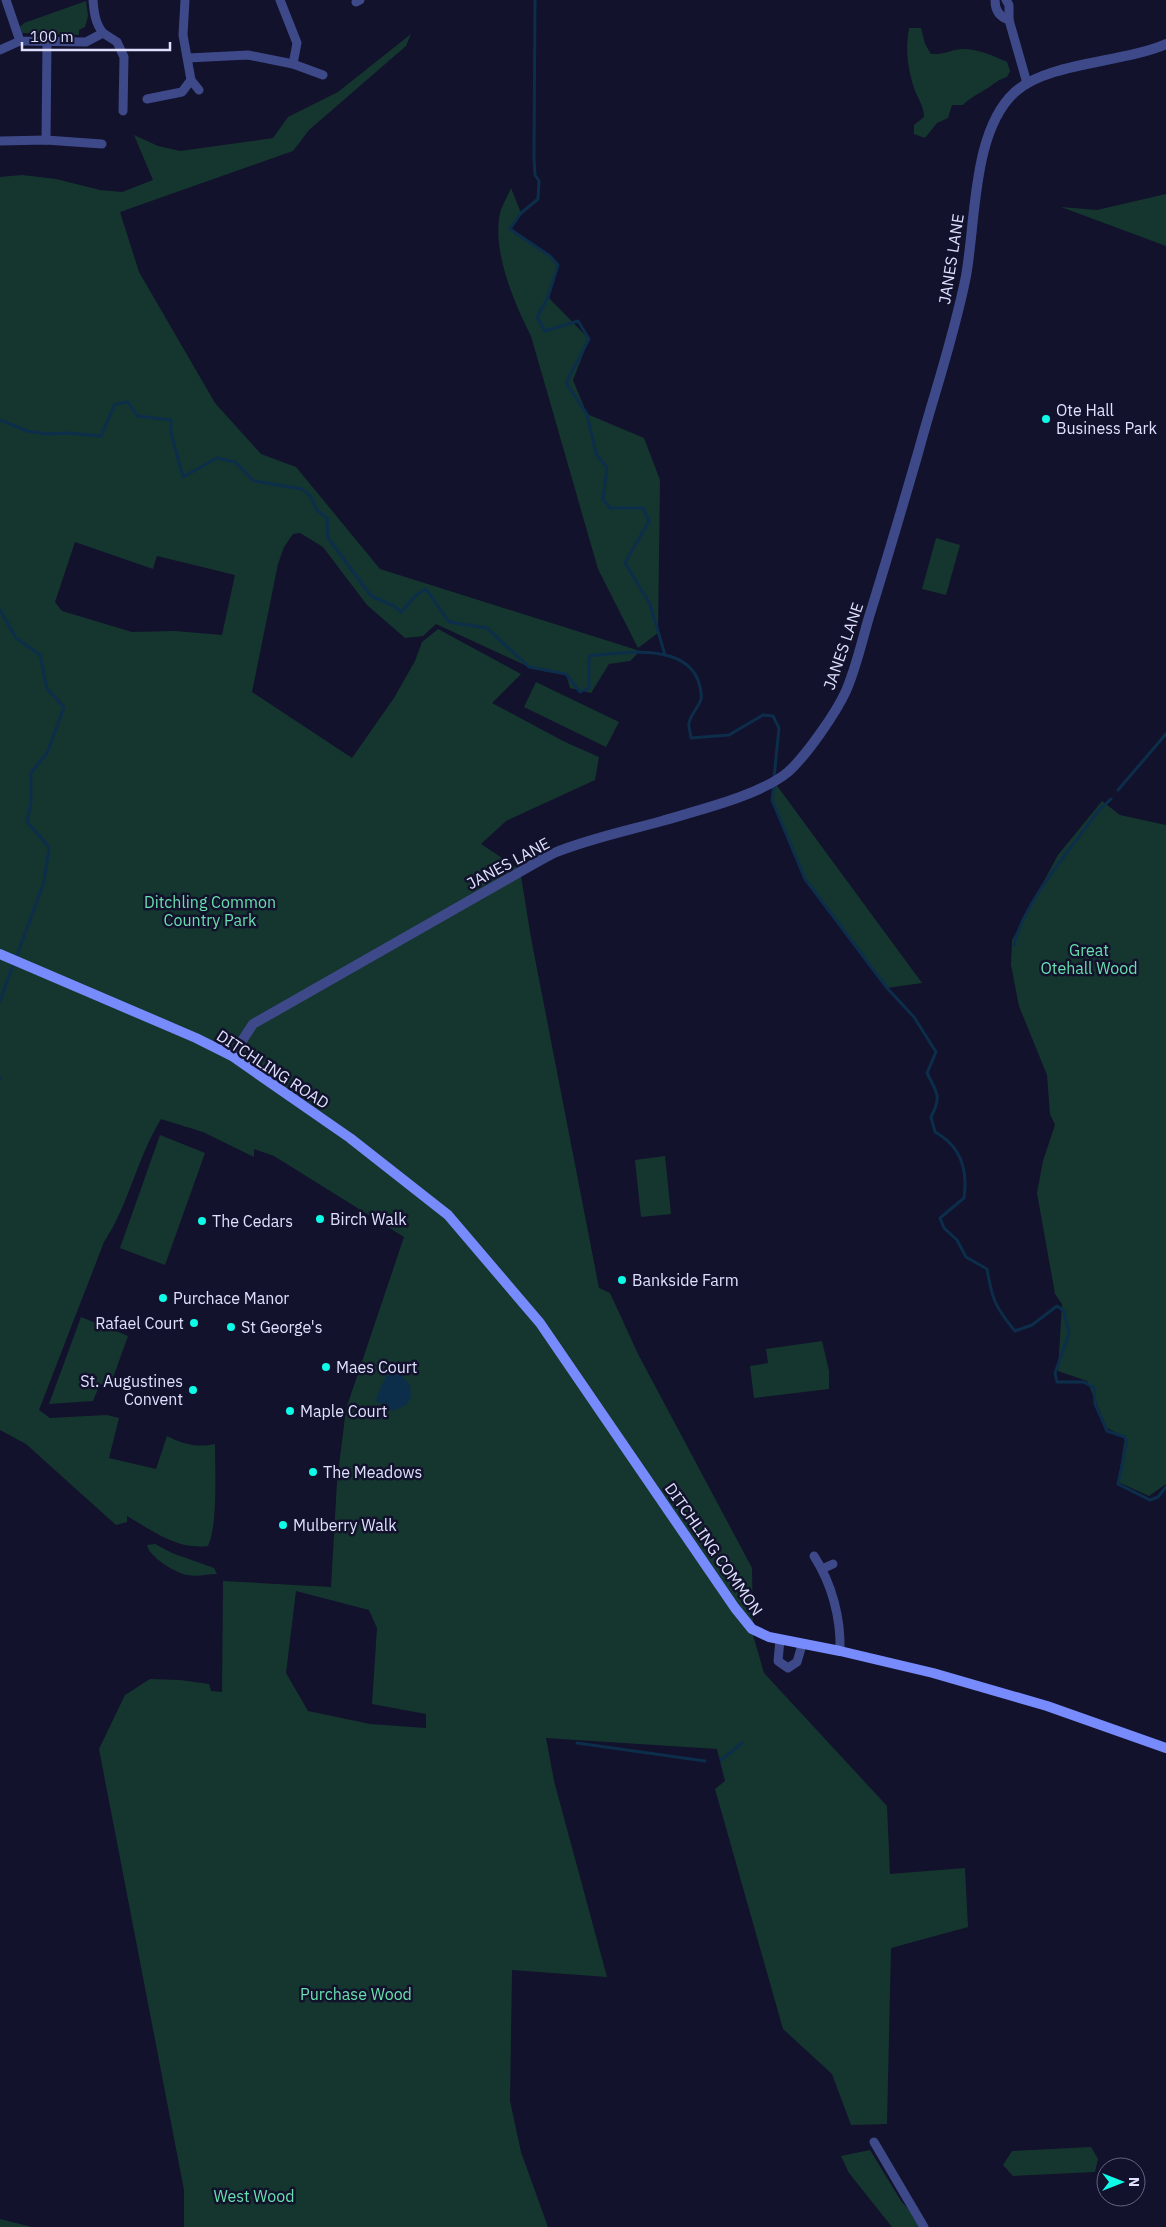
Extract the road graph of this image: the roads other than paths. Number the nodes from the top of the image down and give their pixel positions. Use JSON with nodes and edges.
{"nodes":[{"id":1,"x":6,"y":0,"type":"edge"},
{"id":2,"x":93,"y":0,"type":"edge"},
{"id":3,"x":185,"y":0,"type":"edge"},
{"id":4,"x":280,"y":0,"type":"edge"},
{"id":5,"x":995,"y":0,"type":"edge"},
{"id":6,"x":1006,"y":0,"type":"edge"},
{"id":7,"x":1009,"y":20,"type":"junction"},
{"id":8,"x":103,"y":33,"type":"junction"},
{"id":9,"x":20,"y":41,"type":"junction"},
{"id":10,"x":47,"y":41,"type":"junction"},
{"id":11,"x":1166,"y":44,"type":"edge"},
{"id":12,"x":0,"y":50,"type":"edge"},
{"id":13,"x":188,"y":58,"type":"junction"},
{"id":14,"x":293,"y":64,"type":"junction"},
{"id":15,"x":323,"y":75,"type":"dead end"},
{"id":16,"x":191,"y":80,"type":"junction"},
{"id":17,"x":1027,"y":83,"type":"junction"},
{"id":18,"x":199,"y":90,"type":"dead end"},
{"id":19,"x":147,"y":99,"type":"dead end"},
{"id":20,"x":123,"y":111,"type":"dead end"},
{"id":21,"x":46,"y":140,"type":"junction"},
{"id":22,"x":0,"y":141,"type":"edge"},
{"id":23,"x":102,"y":144,"type":"dead end"},
{"id":24,"x":0,"y":954,"type":"edge"},
{"id":25,"x":232,"y":1056,"type":"junction"},
{"id":26,"x":472,"y":1244,"type":"joint"},
{"id":27,"x":814,"y":1556,"type":"dead end"},
{"id":28,"x":833,"y":1564,"type":"dead end"},
{"id":29,"x":822,"y":1569,"type":"junction"},
{"id":30,"x":780,"y":1640,"type":"junction"},
{"id":31,"x":802,"y":1644,"type":"junction"},
{"id":32,"x":840,"y":1651,"type":"junction"},
{"id":33,"x":1166,"y":1748,"type":"edge"},
{"id":34,"x":874,"y":2142,"type":"dead end"},
{"id":35,"x":924,"y":2227,"type":"edge"}],
"edges":[{"from":1,"to":9,"type":"street"},
{"from":2,"to":8,"type":"street"},
{"from":3,"to":13,"type":"street"},
{"from":4,"to":14,"type":"street"},
{"from":5,"to":7,"type":"street"},
{"from":6,"to":7,"type":"street"},
{"from":7,"to":17,"type":"street"},
{"from":8,"to":10,"type":"street"},
{"from":8,"to":20,"type":"street"},
{"from":9,"to":10,"type":"street"},
{"from":9,"to":12,"type":"street"},
{"from":10,"to":21,"type":"street"},
{"from":11,"to":17,"type":"street","name":"JANES LANE"},
{"from":13,"to":14,"type":"street"},
{"from":13,"to":16,"type":"street"},
{"from":14,"to":15,"type":"street"},
{"from":16,"to":18,"type":"street"},
{"from":16,"to":19,"type":"street"},
{"from":17,"to":25,"type":"street","name":"JANES LANE"},
{"from":21,"to":22,"type":"street"},
{"from":21,"to":23,"type":"street"},
{"from":24,"to":25,"type":"main road","name":"DITCHLING ROAD"},
{"from":25,"to":26,"type":"main road","name":"DITCHLING ROAD"},
{"from":26,"to":30,"type":"main road","name":"DITCHLING COMMON"},
{"from":27,"to":29,"type":"street"},
{"from":28,"to":29,"type":"street"},
{"from":29,"to":32,"type":"street"},
{"from":30,"to":31,"type":"main road","name":"DITCHLING COMMON"},
{"from":30,"to":31,"type":"street"},
{"from":31,"to":32,"type":"main road","name":"DITCHLING COMMON"},
{"from":32,"to":33,"type":"main road","name":"DITCHLING COMMON"},
{"from":34,"to":35,"type":"street"}]}
